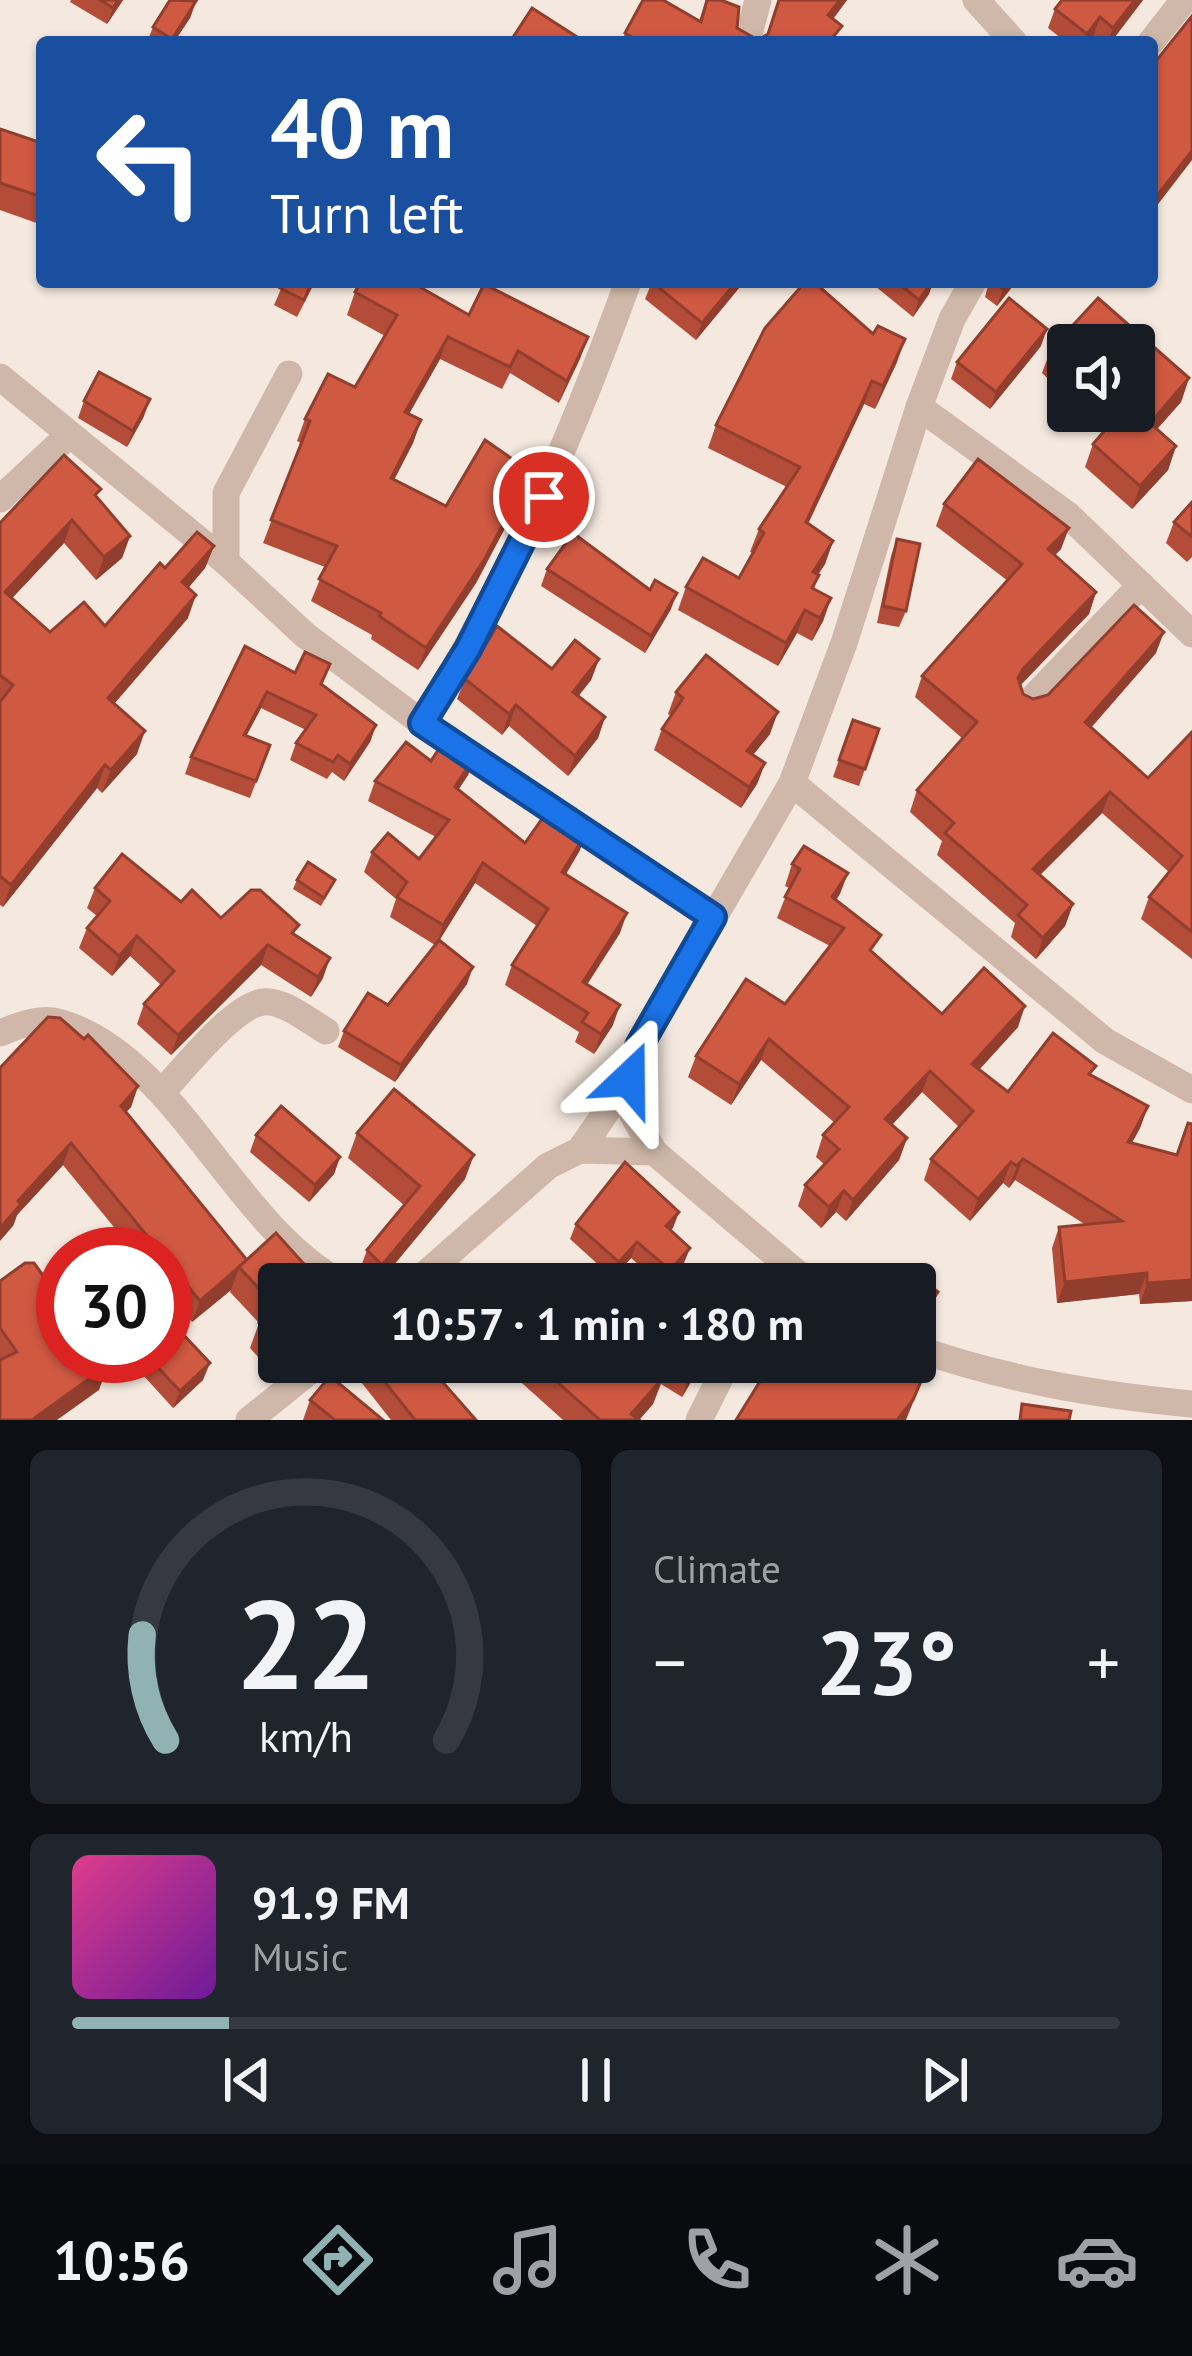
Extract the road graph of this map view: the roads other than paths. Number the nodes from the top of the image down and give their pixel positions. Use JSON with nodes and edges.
{"nodes":[{"id":1,"x":758,"y":0,"type":"edge"},
{"id":2,"x":976,"y":0,"type":"edge"},
{"id":3,"x":1184,"y":0,"type":"edge"},
{"id":4,"x":749,"y":36,"type":"edge"},
{"id":5,"x":1009,"y":36,"type":"edge"},
{"id":6,"x":1156,"y":36,"type":"edge"},
{"id":7,"x":626,"y":288,"type":"edge"},
{"id":8,"x":970,"y":288,"type":"edge"},
{"id":9,"x":289,"y":374,"type":"dead end"},
{"id":10,"x":0,"y":377,"type":"edge"},
{"id":11,"x":919,"y":407,"type":"junction"},
{"id":12,"x":69,"y":435,"type":"junction"},
{"id":13,"x":0,"y":499,"type":"edge"},
{"id":14,"x":226,"y":562,"type":"junction"},
{"id":15,"x":1141,"y":585,"type":"junction"},
{"id":16,"x":1192,"y":634,"type":"edge"},
{"id":17,"x":1028,"y":703,"type":"edge"},
{"id":18,"x":422,"y":723,"type":"junction"},
{"id":19,"x":791,"y":783,"type":"junction"},
{"id":20,"x":713,"y":917,"type":"junction"},
{"id":21,"x":326,"y":1031,"type":"dead end"},
{"id":22,"x":0,"y":1033,"type":"edge"},
{"id":23,"x":629,"y":1079,"type":"junction"},
{"id":24,"x":1192,"y":1090,"type":"edge"},
{"id":25,"x":162,"y":1092,"type":"junction"},
{"id":26,"x":580,"y":1150,"type":"junction"},
{"id":27,"x":654,"y":1152,"type":"junction"},
{"id":28,"x":307,"y":1263,"type":"edge"},
{"id":29,"x":437,"y":1263,"type":"edge"},
{"id":30,"x":775,"y":1263,"type":"edge"},
{"id":31,"x":936,"y":1355,"type":"edge"},
{"id":32,"x":295,"y":1383,"type":"edge"},
{"id":33,"x":718,"y":1383,"type":"edge"},
{"id":34,"x":1192,"y":1404,"type":"edge"},
{"id":35,"x":1096,"y":1408,"type":"edge"},
{"id":36,"x":250,"y":1420,"type":"edge"},
{"id":37,"x":699,"y":1420,"type":"edge"}],
"edges":[{"from":1,"to":4,"type":"street"},
{"from":2,"to":5,"type":"street"},
{"from":3,"to":6,"type":"street"},
{"from":7,"to":18,"type":"street"},
{"from":8,"to":11,"type":"street"},
{"from":9,"to":14,"type":"street"},
{"from":10,"to":12,"type":"street"},
{"from":11,"to":15,"type":"street"},
{"from":11,"to":19,"type":"street"},
{"from":12,"to":13,"type":"street"},
{"from":12,"to":14,"type":"street"},
{"from":14,"to":18,"type":"street"},
{"from":15,"to":16,"type":"street"},
{"from":15,"to":17,"type":"street"},
{"from":18,"to":20,"type":"street"},
{"from":19,"to":20,"type":"street"},
{"from":19,"to":24,"type":"street"},
{"from":20,"to":23,"type":"street"},
{"from":21,"to":25,"type":"street"},
{"from":22,"to":25,"type":"street"},
{"from":23,"to":26,"type":"street"},
{"from":23,"to":27,"type":"street"},
{"from":25,"to":28,"type":"street"},
{"from":26,"to":27,"type":"street"},
{"from":26,"to":29,"type":"street"},
{"from":27,"to":30,"type":"street"},
{"from":31,"to":35,"type":"street"},
{"from":32,"to":36,"type":"street"},
{"from":33,"to":37,"type":"street"},
{"from":34,"to":35,"type":"street"}]}
